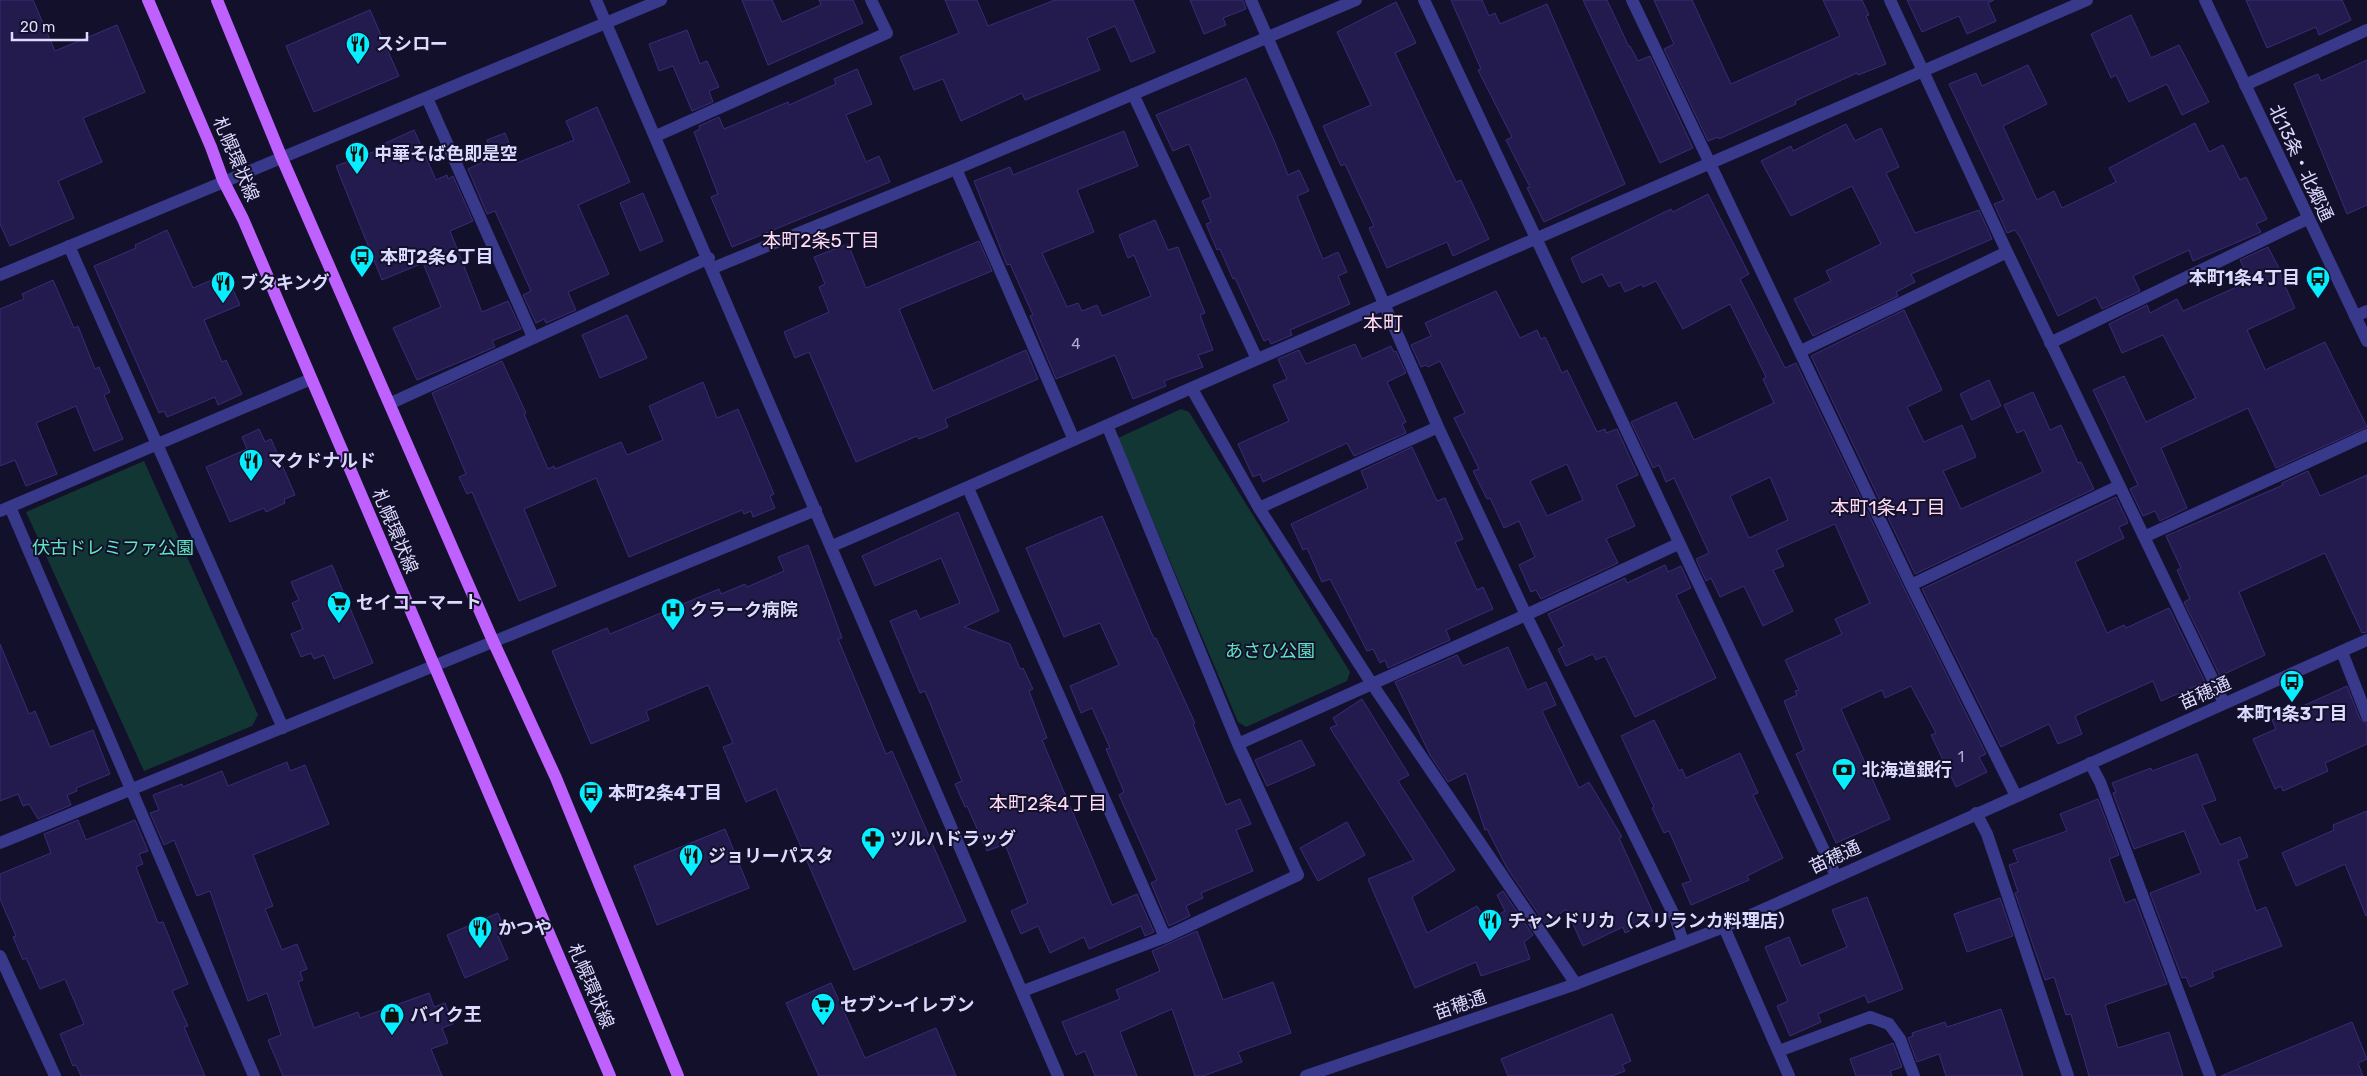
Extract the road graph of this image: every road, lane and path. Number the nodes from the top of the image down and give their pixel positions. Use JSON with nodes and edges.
{"nodes":[{"id":1,"x":148,"y":0,"type":"edge"},
{"id":2,"x":217,"y":0,"type":"edge"},
{"id":3,"x":596,"y":0,"type":"edge"},
{"id":4,"x":660,"y":0,"type":"edge"},
{"id":5,"x":871,"y":0,"type":"edge"},
{"id":6,"x":1251,"y":0,"type":"edge"},
{"id":7,"x":1356,"y":0,"type":"edge"},
{"id":8,"x":1424,"y":0,"type":"edge"},
{"id":9,"x":1632,"y":0,"type":"edge"},
{"id":10,"x":1890,"y":0,"type":"edge"},
{"id":11,"x":2087,"y":0,"type":"edge"},
{"id":12,"x":2205,"y":0,"type":"edge"},
{"id":13,"x":605,"y":22,"type":"junction"},
{"id":14,"x":2367,"y":30,"type":"edge"},
{"id":15,"x":1268,"y":38,"type":"junction"},
{"id":16,"x":1921,"y":70,"type":"junction"},
{"id":17,"x":2244,"y":85,"type":"junction"},
{"id":18,"x":1134,"y":94,"type":"junction"},
{"id":19,"x":427,"y":98,"type":"junction"},
{"id":20,"x":656,"y":136,"type":"junction"},
{"id":21,"x":281,"y":156,"type":"junction"},
{"id":22,"x":1709,"y":162,"type":"junction"},
{"id":23,"x":956,"y":169,"type":"junction"},
{"id":24,"x":223,"y":180,"type":"junction"},
{"id":25,"x":2307,"y":219,"type":"junction"},
{"id":26,"x":1535,"y":240,"type":"junction"},
{"id":27,"x":69,"y":246,"type":"junction"},
{"id":28,"x":2007,"y":252,"type":"junction"},
{"id":29,"x":711,"y":263,"type":"junction"},
{"id":30,"x":0,"y":275,"type":"edge"},
{"id":31,"x":1384,"y":305,"type":"junction"},
{"id":32,"x":2361,"y":314,"type":"edge"},
{"id":33,"x":533,"y":337,"type":"junction"},
{"id":34,"x":2367,"y":341,"type":"edge"},
{"id":35,"x":2050,"y":343,"type":"junction"},
{"id":36,"x":1801,"y":351,"type":"junction"},
{"id":37,"x":1257,"y":359,"type":"junction"},
{"id":38,"x":311,"y":379,"type":"junction"},
{"id":39,"x":1192,"y":389,"type":"junction"},
{"id":40,"x":390,"y":403,"type":"junction"},
{"id":41,"x":1106,"y":426,"type":"junction"},
{"id":42,"x":1438,"y":428,"type":"junction"},
{"id":43,"x":2367,"y":435,"type":"edge"},
{"id":44,"x":1074,"y":440,"type":"junction"},
{"id":45,"x":156,"y":445,"type":"junction"},
{"id":46,"x":2119,"y":486,"type":"junction"},
{"id":47,"x":968,"y":488,"type":"junction"},
{"id":48,"x":1258,"y":508,"type":"junction"},
{"id":49,"x":5,"y":509,"type":"edge"},
{"id":50,"x":816,"y":510,"type":"junction"},
{"id":51,"x":2144,"y":537,"type":"junction"},
{"id":52,"x":1678,"y":544,"type":"junction"},
{"id":53,"x":832,"y":546,"type":"junction"},
{"id":54,"x":1911,"y":585,"type":"junction"},
{"id":55,"x":1526,"y":616,"type":"junction"},
{"id":56,"x":2367,"y":640,"type":"edge"},
{"id":57,"x":493,"y":642,"type":"junction"},
{"id":58,"x":2342,"y":652,"type":"junction"},
{"id":59,"x":433,"y":666,"type":"junction"},
{"id":60,"x":1372,"y":684,"type":"junction"},
{"id":61,"x":2224,"y":703,"type":"junction"},
{"id":62,"x":2367,"y":716,"type":"edge"},
{"id":63,"x":283,"y":728,"type":"junction"},
{"id":64,"x":1238,"y":744,"type":"junction"},
{"id":65,"x":2090,"y":763,"type":"junction"},
{"id":66,"x":132,"y":788,"type":"junction"},
{"id":67,"x":2016,"y":796,"type":"junction"},
{"id":68,"x":1976,"y":813,"type":"junction"},
{"id":69,"x":0,"y":843,"type":"edge"},
{"id":70,"x":1836,"y":876,"type":"junction"},
{"id":71,"x":1724,"y":926,"type":"junction"},
{"id":72,"x":1165,"y":937,"type":"junction"},
{"id":73,"x":1683,"y":942,"type":"junction"},
{"id":74,"x":0,"y":956,"type":"edge"},
{"id":75,"x":1576,"y":984,"type":"junction"},
{"id":76,"x":1023,"y":991,"type":"junction"},
{"id":77,"x":1779,"y":1051,"type":"junction"},
{"id":78,"x":54,"y":1076,"type":"edge"},
{"id":79,"x":254,"y":1076,"type":"edge"},
{"id":80,"x":610,"y":1076,"type":"edge"},
{"id":81,"x":678,"y":1076,"type":"edge"},
{"id":82,"x":1058,"y":1076,"type":"edge"},
{"id":83,"x":1306,"y":1076,"type":"edge"},
{"id":84,"x":1789,"y":1076,"type":"edge"},
{"id":85,"x":1914,"y":1076,"type":"edge"},
{"id":86,"x":2068,"y":1076,"type":"edge"},
{"id":87,"x":2210,"y":1076,"type":"edge"}],
"edges":[{"from":1,"to":24,"type":"main road","name":"札幌環状線"},
{"from":2,"to":21,"type":"main road"},
{"from":3,"to":13,"type":"street"},
{"from":4,"to":13,"type":"street"},
{"from":5,"to":20,"type":"street"},
{"from":6,"to":15,"type":"street"},
{"from":7,"to":15,"type":"street"},
{"from":8,"to":26,"type":"street"},
{"from":9,"to":22,"type":"street"},
{"from":10,"to":16,"type":"street"},
{"from":11,"to":16,"type":"street"},
{"from":12,"to":17,"type":"street","name":"北13条・北郷通"},
{"from":13,"to":19,"type":"street"},
{"from":13,"to":20,"type":"street"},
{"from":14,"to":17,"type":"street"},
{"from":15,"to":18,"type":"street"},
{"from":15,"to":31,"type":"street"},
{"from":16,"to":22,"type":"street"},
{"from":16,"to":28,"type":"street"},
{"from":17,"to":25,"type":"street","name":"北13条・北郷通"},
{"from":18,"to":23,"type":"street"},
{"from":18,"to":37,"type":"street"},
{"from":19,"to":21,"type":"street"},
{"from":19,"to":33,"type":"street"},
{"from":20,"to":29,"type":"street"},
{"from":21,"to":24,"type":"street"},
{"from":21,"to":40,"type":"main road"},
{"from":22,"to":26,"type":"street"},
{"from":22,"to":36,"type":"street"},
{"from":23,"to":29,"type":"street"},
{"from":23,"to":44,"type":"street"},
{"from":24,"to":27,"type":"street"},
{"from":24,"to":38,"type":"main road","name":"札幌環状線"},
{"from":25,"to":32,"type":"street","name":"北13条・北郷通"},
{"from":25,"to":35,"type":"street"},
{"from":26,"to":31,"type":"street"},
{"from":26,"to":52,"type":"street"},
{"from":27,"to":30,"type":"street"},
{"from":27,"to":45,"type":"street"},
{"from":28,"to":35,"type":"street"},
{"from":28,"to":36,"type":"street"},
{"from":29,"to":33,"type":"street"},
{"from":29,"to":50,"type":"street"},
{"from":31,"to":37,"type":"street"},
{"from":31,"to":42,"type":"street"},
{"from":32,"to":34,"type":"street","name":"北13条・北郷通"},
{"from":33,"to":40,"type":"street"},
{"from":35,"to":46,"type":"street"},
{"from":36,"to":54,"type":"street"},
{"from":37,"to":39,"type":"street"},
{"from":38,"to":45,"type":"street"},
{"from":38,"to":59,"type":"main road","name":"札幌環状線"},
{"from":39,"to":41,"type":"street"},
{"from":39,"to":48,"type":"street"},
{"from":40,"to":57,"type":"main road"},
{"from":41,"to":44,"type":"street"},
{"from":41,"to":64,"type":"street"},
{"from":42,"to":48,"type":"street"},
{"from":42,"to":55,"type":"street"},
{"from":43,"to":51,"type":"street"},
{"from":44,"to":47,"type":"street"},
{"from":45,"to":49,"type":"street"},
{"from":45,"to":63,"type":"street"},
{"from":46,"to":51,"type":"street"},
{"from":46,"to":54,"type":"street"},
{"from":47,"to":53,"type":"street"},
{"from":47,"to":72,"type":"street"},
{"from":48,"to":60,"type":"street"},
{"from":49,"to":66,"type":"street"},
{"from":50,"to":53,"type":"street"},
{"from":50,"to":57,"type":"street"},
{"from":51,"to":61,"type":"street"},
{"from":52,"to":55,"type":"street"},
{"from":52,"to":70,"type":"street"},
{"from":53,"to":76,"type":"street"},
{"from":54,"to":67,"type":"street"},
{"from":55,"to":60,"type":"street"},
{"from":55,"to":73,"type":"street"},
{"from":56,"to":58,"type":"street","name":"苗穂通"},
{"from":57,"to":59,"type":"street"},
{"from":57,"to":81,"type":"main road"},
{"from":58,"to":61,"type":"street","name":"苗穂通"},
{"from":58,"to":62,"type":"street"},
{"from":59,"to":63,"type":"street"},
{"from":59,"to":80,"type":"main road","name":"札幌環状線"},
{"from":60,"to":64,"type":"street"},
{"from":60,"to":75,"type":"street"},
{"from":61,"to":65,"type":"street","name":"苗穂通"},
{"from":63,"to":66,"type":"street"},
{"from":64,"to":72,"type":"street"},
{"from":65,"to":67,"type":"street","name":"苗穂通"},
{"from":65,"to":87,"type":"street"},
{"from":66,"to":69,"type":"street"},
{"from":66,"to":79,"type":"street"},
{"from":67,"to":68,"type":"street","name":"苗穂通"},
{"from":68,"to":70,"type":"street","name":"苗穂通"},
{"from":68,"to":86,"type":"street"},
{"from":70,"to":71,"type":"street","name":"苗穂通"},
{"from":71,"to":73,"type":"street","name":"苗穂通"},
{"from":71,"to":77,"type":"street"},
{"from":72,"to":76,"type":"street"},
{"from":73,"to":75,"type":"street","name":"苗穂通"},
{"from":74,"to":78,"type":"street"},
{"from":75,"to":83,"type":"street","name":"苗穂通"},
{"from":76,"to":82,"type":"street"},
{"from":77,"to":84,"type":"street"},
{"from":77,"to":85,"type":"street"}]}
